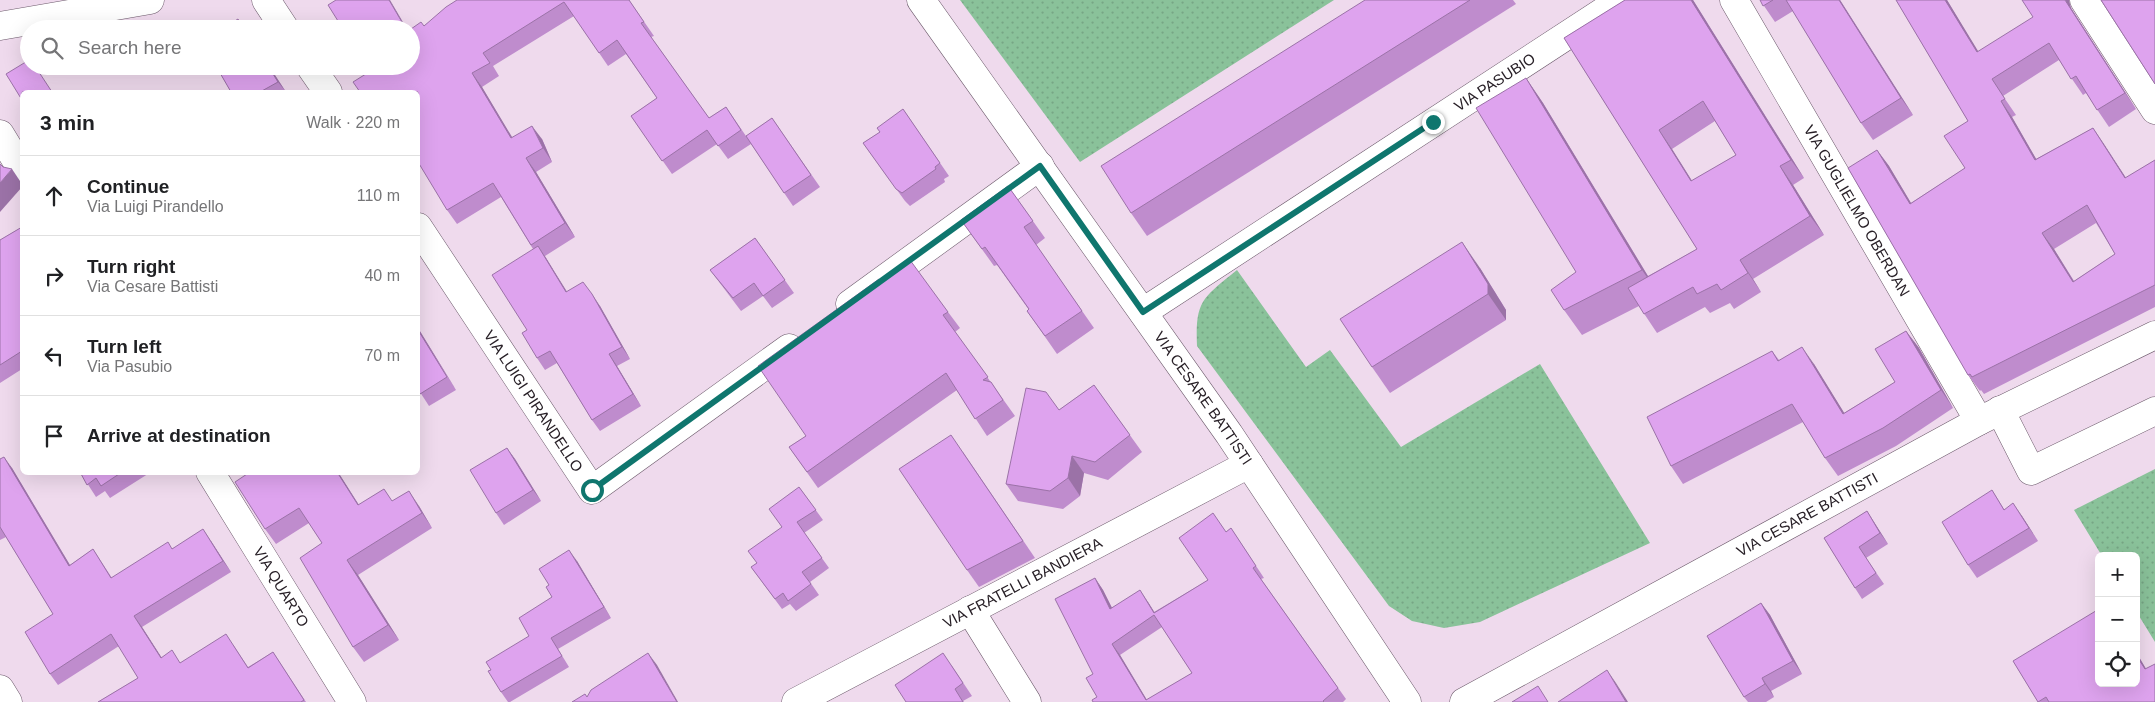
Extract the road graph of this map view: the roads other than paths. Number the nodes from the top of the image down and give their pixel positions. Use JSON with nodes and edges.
{"nodes":[{"id":1,"x":150,"y":0,"type":"edge"},
{"id":2,"x":266,"y":0,"type":"edge"},
{"id":3,"x":921,"y":0,"type":"edge"},
{"id":4,"x":1621,"y":0,"type":"edge"},
{"id":5,"x":1734,"y":0,"type":"edge"},
{"id":6,"x":2084,"y":0,"type":"edge"},
{"id":7,"x":35,"y":20,"type":"edge"},
{"id":8,"x":279,"y":20,"type":"edge"},
{"id":9,"x":20,"y":23,"type":"edge"},
{"id":10,"x":0,"y":26,"type":"edge"},
{"id":11,"x":316,"y":75,"type":"edge"},
{"id":12,"x":327,"y":90,"type":"edge"},
{"id":13,"x":2155,"y":110,"type":"edge"},
{"id":14,"x":0,"y":134,"type":"edge"},
{"id":15,"x":1040,"y":166,"type":"junction"},
{"id":16,"x":20,"y":167,"type":"edge"},
{"id":17,"x":420,"y":231,"type":"edge"},
{"id":18,"x":1143,"y":312,"type":"junction"},
{"id":19,"x":832,"y":317,"type":"edge"},
{"id":20,"x":808,"y":334,"type":"edge"},
{"id":21,"x":2155,"y":335,"type":"edge"},
{"id":22,"x":2155,"y":411,"type":"edge"},
{"id":23,"x":1989,"y":416,"type":"junction"},
{"id":24,"x":1249,"y":464,"type":"junction"},
{"id":25,"x":212,"y":475,"type":"edge"},
{"id":26,"x":970,"y":610,"type":"junction"},
{"id":27,"x":0,"y":689,"type":"edge"},
{"id":28,"x":8,"y":702,"type":"edge"},
{"id":29,"x":352,"y":702,"type":"edge"},
{"id":30,"x":796,"y":702,"type":"edge"},
{"id":31,"x":1027,"y":702,"type":"edge"},
{"id":32,"x":1407,"y":702,"type":"edge"},
{"id":33,"x":1464,"y":702,"type":"edge"}],
"edges":[{"from":1,"to":7,"type":"street"},
{"from":2,"to":8,"type":"street"},
{"from":3,"to":15,"type":"street","name":"VIA CESARE BATTISTI"},
{"from":4,"to":18,"type":"street","name":"VIA PASUBIO"},
{"from":5,"to":23,"type":"street","name":"VIA GUGLIELMO OBERDAN"},
{"from":6,"to":13,"type":"street"},
{"from":9,"to":10,"type":"street"},
{"from":11,"to":12,"type":"street"},
{"from":14,"to":16,"type":"street"},
{"from":15,"to":18,"type":"street","name":"VIA CESARE BATTISTI"},
{"from":15,"to":19,"type":"street"},
{"from":17,"to":20,"type":"street","name":"VIA LUIGI PIRANDELLO"},
{"from":18,"to":24,"type":"street","name":"VIA CESARE BATTISTI"},
{"from":21,"to":23,"type":"street","name":"VIA CESARE BATTISTI"},
{"from":22,"to":23,"type":"street","name":"VIA GUGLIELMO OBERDAN"},
{"from":23,"to":33,"type":"street","name":"VIA CESARE BATTISTI"},
{"from":24,"to":26,"type":"street","name":"VIA FRATELLI BANDIERA"},
{"from":24,"to":32,"type":"street","name":"VIA CESARE BATTISTI"},
{"from":25,"to":29,"type":"street","name":"VIA QUARTO"},
{"from":26,"to":30,"type":"street","name":"VIA FRATELLI BANDIERA"},
{"from":26,"to":31,"type":"street"},
{"from":27,"to":28,"type":"street"}]}
